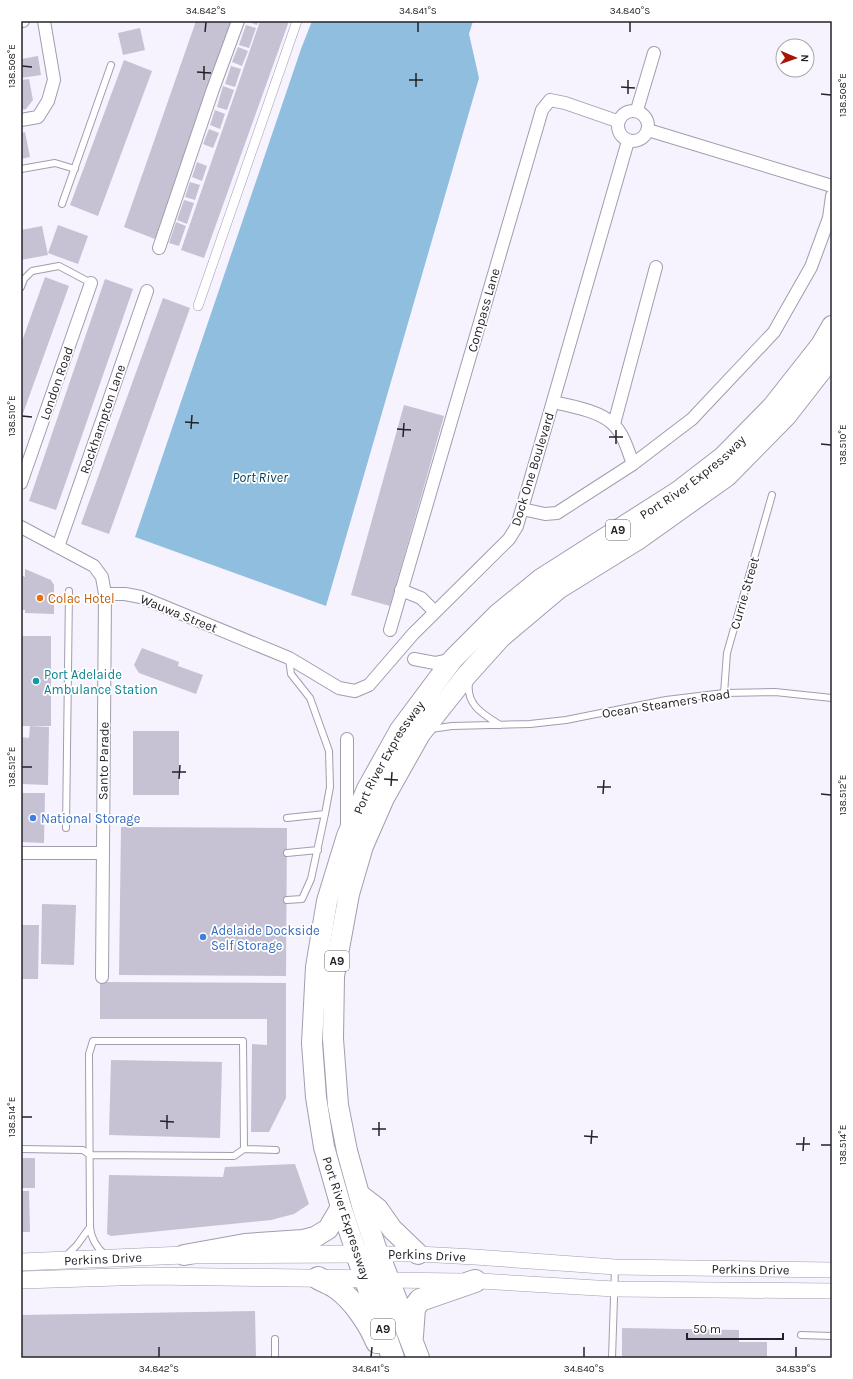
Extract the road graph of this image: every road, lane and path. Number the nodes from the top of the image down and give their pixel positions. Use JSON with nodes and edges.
{"nodes":[{"id":1,"x":44,"y":21,"type":"edge"},
{"id":2,"x":238,"y":21,"type":"edge"},
{"id":3,"x":297,"y":21,"type":"edge"},
{"id":4,"x":654,"y":53,"type":"dead end"},
{"id":5,"x":111,"y":65,"type":"dead end"},
{"id":6,"x":637,"y":110,"type":"junction"},
{"id":7,"x":21,"y":120,"type":"edge"},
{"id":8,"x":617,"y":121,"type":"junction"},
{"id":9,"x":648,"y":130,"type":"junction"},
{"id":10,"x":628,"y":141,"type":"junction"},
{"id":11,"x":21,"y":169,"type":"edge"},
{"id":12,"x":74,"y":169,"type":"junction"},
{"id":13,"x":832,"y":186,"type":"edge"},
{"id":14,"x":832,"y":196,"type":"edge"},
{"id":15,"x":62,"y":204,"type":"dead end"},
{"id":16,"x":159,"y":248,"type":"dead end"},
{"id":17,"x":656,"y":267,"type":"dead end"},
{"id":18,"x":91,"y":283,"type":"joint"},
{"id":19,"x":21,"y":287,"type":"edge"},
{"id":20,"x":147,"y":291,"type":"dead end"},
{"id":21,"x":198,"y":306,"type":"dead end"},
{"id":22,"x":832,"y":326,"type":"edge"},
{"id":23,"x":832,"y":357,"type":"edge"},
{"id":24,"x":553,"y":402,"type":"junction"},
{"id":25,"x":614,"y":424,"type":"junction"},
{"id":26,"x":25,"y":460,"type":"edge"},
{"id":27,"x":634,"y":464,"type":"junction"},
{"id":28,"x":21,"y":483,"type":"edge"},
{"id":29,"x":772,"y":495,"type":"dead end"},
{"id":30,"x":522,"y":510,"type":"junction"},
{"id":31,"x":21,"y":527,"type":"edge"},
{"id":32,"x":58,"y":547,"type":"junction"},
{"id":33,"x":402,"y":590,"type":"junction"},
{"id":34,"x":69,"y":591,"type":"dead end"},
{"id":35,"x":105,"y":594,"type":"junction"},
{"id":36,"x":434,"y":611,"type":"junction"},
{"id":37,"x":390,"y":630,"type":"dead end"},
{"id":38,"x":289,"y":658,"type":"junction"},
{"id":39,"x":414,"y":659,"type":"dead end"},
{"id":40,"x":453,"y":659,"type":"junction"},
{"id":41,"x":471,"y":671,"type":"junction"},
{"id":42,"x":68,"y":675,"type":"junction"},
{"id":43,"x":105,"y":675,"type":"junction"},
{"id":44,"x":724,"y":692,"type":"junction"},
{"id":45,"x":832,"y":698,"type":"edge"},
{"id":46,"x":500,"y":725,"type":"junction"},
{"id":47,"x":420,"y":734,"type":"junction"},
{"id":48,"x":347,"y":738,"type":"dead end"},
{"id":49,"x":325,"y":814,"type":"junction"},
{"id":50,"x":286,"y":818,"type":"dead end"},
{"id":51,"x":66,"y":828,"type":"dead end"},
{"id":52,"x":347,"y":836,"type":"junction"},
{"id":53,"x":318,"y":850,"type":"junction"},
{"id":54,"x":21,"y":853,"type":"edge"},
{"id":55,"x":102,"y":853,"type":"junction"},
{"id":56,"x":287,"y":853,"type":"dead end"},
{"id":57,"x":287,"y":900,"type":"dead end"},
{"id":58,"x":102,"y":977,"type":"dead end"},
{"id":59,"x":21,"y":1149,"type":"edge"},
{"id":60,"x":244,"y":1149,"type":"junction"},
{"id":61,"x":276,"y":1150,"type":"dead end"},
{"id":62,"x":90,"y":1155,"type":"junction"},
{"id":63,"x":360,"y":1195,"type":"junction"},
{"id":64,"x":341,"y":1207,"type":"junction"},
{"id":65,"x":90,"y":1227,"type":"junction"},
{"id":66,"x":367,"y":1254,"type":"junction"},
{"id":67,"x":418,"y":1254,"type":"junction"},
{"id":68,"x":184,"y":1255,"type":"junction"},
{"id":69,"x":107,"y":1258,"type":"junction"},
{"id":70,"x":61,"y":1260,"type":"junction"},
{"id":71,"x":21,"y":1262,"type":"edge"},
{"id":72,"x":615,"y":1267,"type":"junction"},
{"id":73,"x":832,"y":1270,"type":"edge"},
{"id":74,"x":318,"y":1278,"type":"junction"},
{"id":75,"x":366,"y":1279,"type":"junction"},
{"id":76,"x":21,"y":1280,"type":"edge"},
{"id":77,"x":387,"y":1280,"type":"junction"},
{"id":78,"x":477,"y":1281,"type":"junction"},
{"id":79,"x":614,"y":1289,"type":"junction"},
{"id":80,"x":832,"y":1291,"type":"edge"},
{"id":81,"x":801,"y":1335,"type":"dead end"},
{"id":82,"x":832,"y":1336,"type":"edge"},
{"id":83,"x":275,"y":1338,"type":"dead end"},
{"id":84,"x":415,"y":1350,"type":"edge"},
{"id":85,"x":275,"y":1358,"type":"edge"},
{"id":86,"x":384,"y":1358,"type":"edge"},
{"id":87,"x":393,"y":1358,"type":"edge"},
{"id":88,"x":612,"y":1358,"type":"edge"}],
"edges":[{"from":1,"to":7,"type":"street"},
{"from":2,"to":16,"type":"street"},
{"from":3,"to":21,"type":"street"},
{"from":4,"to":6,"type":"street"},
{"from":5,"to":12,"type":"lane"},
{"from":6,"to":8,"type":"street"},
{"from":6,"to":9,"type":"street"},
{"from":8,"to":10,"type":"street"},
{"from":8,"to":33,"type":"street","name":"Compass Lane"},
{"from":9,"to":10,"type":"street"},
{"from":9,"to":13,"type":"street"},
{"from":10,"to":24,"type":"street","name":"Dock One Boulevard"},
{"from":11,"to":12,"type":"lane"},
{"from":12,"to":15,"type":"lane"},
{"from":14,"to":27,"type":"street"},
{"from":17,"to":25,"type":"street"},
{"from":18,"to":19,"type":"lane"},
{"from":18,"to":26,"type":"street","name":"London Road"},
{"from":20,"to":32,"type":"street","name":"Rockhampton Lane"},
{"from":22,"to":40,"type":"highway","name":"Port River Expressway","number":"A9"},
{"from":23,"to":41,"type":"highway","name":"Port River Expressway","number":"A9"},
{"from":24,"to":25,"type":"street"},
{"from":24,"to":30,"type":"street","name":"Dock One Boulevard"},
{"from":25,"to":27,"type":"street"},
{"from":26,"to":28,"type":"street","name":"London Road"},
{"from":27,"to":30,"type":"street"},
{"from":29,"to":44,"type":"lane","name":"Currie Street"},
{"from":30,"to":36,"type":"street","name":"Dock One Boulevard"},
{"from":31,"to":32,"type":"street"},
{"from":32,"to":35,"type":"street"},
{"from":33,"to":36,"type":"street"},
{"from":33,"to":37,"type":"street","name":"Compass Lane"},
{"from":34,"to":42,"type":"lane"},
{"from":35,"to":38,"type":"street","name":"Wauwa Street"},
{"from":35,"to":43,"type":"street","name":"Santo Parade"},
{"from":36,"to":38,"type":"street","name":"Dock One Boulevard"},
{"from":38,"to":49,"type":"lane"},
{"from":39,"to":40,"type":"street"},
{"from":40,"to":52,"type":"highway","name":"Port River Expressway","number":"A9"},
{"from":41,"to":46,"type":"lane"},
{"from":41,"to":47,"type":"highway","name":"Port River Expressway","number":"A9"},
{"from":42,"to":43,"type":"lane"},
{"from":42,"to":51,"type":"lane"},
{"from":43,"to":55,"type":"street","name":"Santo Parade"},
{"from":44,"to":45,"type":"lane","name":"Ocean Steamers Road"},
{"from":44,"to":46,"type":"lane","name":"Ocean Steamers Road"},
{"from":46,"to":47,"type":"lane","name":"Ocean Steamers Road"},
{"from":47,"to":63,"type":"highway","name":"Port River Expressway","number":"A9"},
{"from":48,"to":52,"type":"street"},
{"from":49,"to":50,"type":"lane"},
{"from":49,"to":53,"type":"lane"},
{"from":52,"to":64,"type":"highway","name":"Port River Expressway","number":"A9"},
{"from":53,"to":56,"type":"lane"},
{"from":53,"to":57,"type":"lane"},
{"from":54,"to":55,"type":"street"},
{"from":55,"to":58,"type":"street","name":"Santo Parade"},
{"from":59,"to":62,"type":"lane"},
{"from":60,"to":61,"type":"lane"},
{"from":60,"to":62,"type":"lane"},
{"from":60,"to":62,"type":"lane"},
{"from":62,"to":65,"type":"lane"},
{"from":63,"to":66,"type":"highway","name":"Port River Expressway","number":"A9"},
{"from":63,"to":67,"type":"highway"},
{"from":64,"to":66,"type":"highway","name":"Port River Expressway","number":"A9"},
{"from":64,"to":68,"type":"highway"},
{"from":65,"to":69,"type":"lane"},
{"from":65,"to":70,"type":"lane"},
{"from":66,"to":67,"type":"street","name":"Perkins Drive"},
{"from":66,"to":68,"type":"main road","name":"Perkins Drive"},
{"from":66,"to":75,"type":"highway","name":"Port River Expressway","number":"A9"},
{"from":66,"to":77,"type":"highway","name":"Port River Expressway","number":"A9"},
{"from":67,"to":72,"type":"street","name":"Perkins Drive"},
{"from":68,"to":69,"type":"main road","name":"Perkins Drive"},
{"from":69,"to":70,"type":"main road","name":"Perkins Drive"},
{"from":70,"to":71,"type":"main road","name":"Perkins Drive"},
{"from":72,"to":73,"type":"street","name":"Perkins Drive"},
{"from":72,"to":79,"type":"lane"},
{"from":74,"to":75,"type":"main road","name":"Perkins Drive"},
{"from":74,"to":76,"type":"main road","name":"Perkins Drive"},
{"from":74,"to":86,"type":"highway"},
{"from":75,"to":77,"type":"main road","name":"Perkins Drive"},
{"from":75,"to":87,"type":"highway","name":"Port River Expressway","number":"A9"},
{"from":77,"to":78,"type":"street","name":"Perkins Drive"},
{"from":77,"to":84,"type":"highway","name":"Port River Expressway","number":"A9"},
{"from":78,"to":79,"type":"street","name":"Perkins Drive"},
{"from":78,"to":84,"type":"highway"},
{"from":79,"to":80,"type":"street","name":"Perkins Drive"},
{"from":79,"to":88,"type":"lane"},
{"from":81,"to":82,"type":"lane"},
{"from":83,"to":85,"type":"lane"}]}
